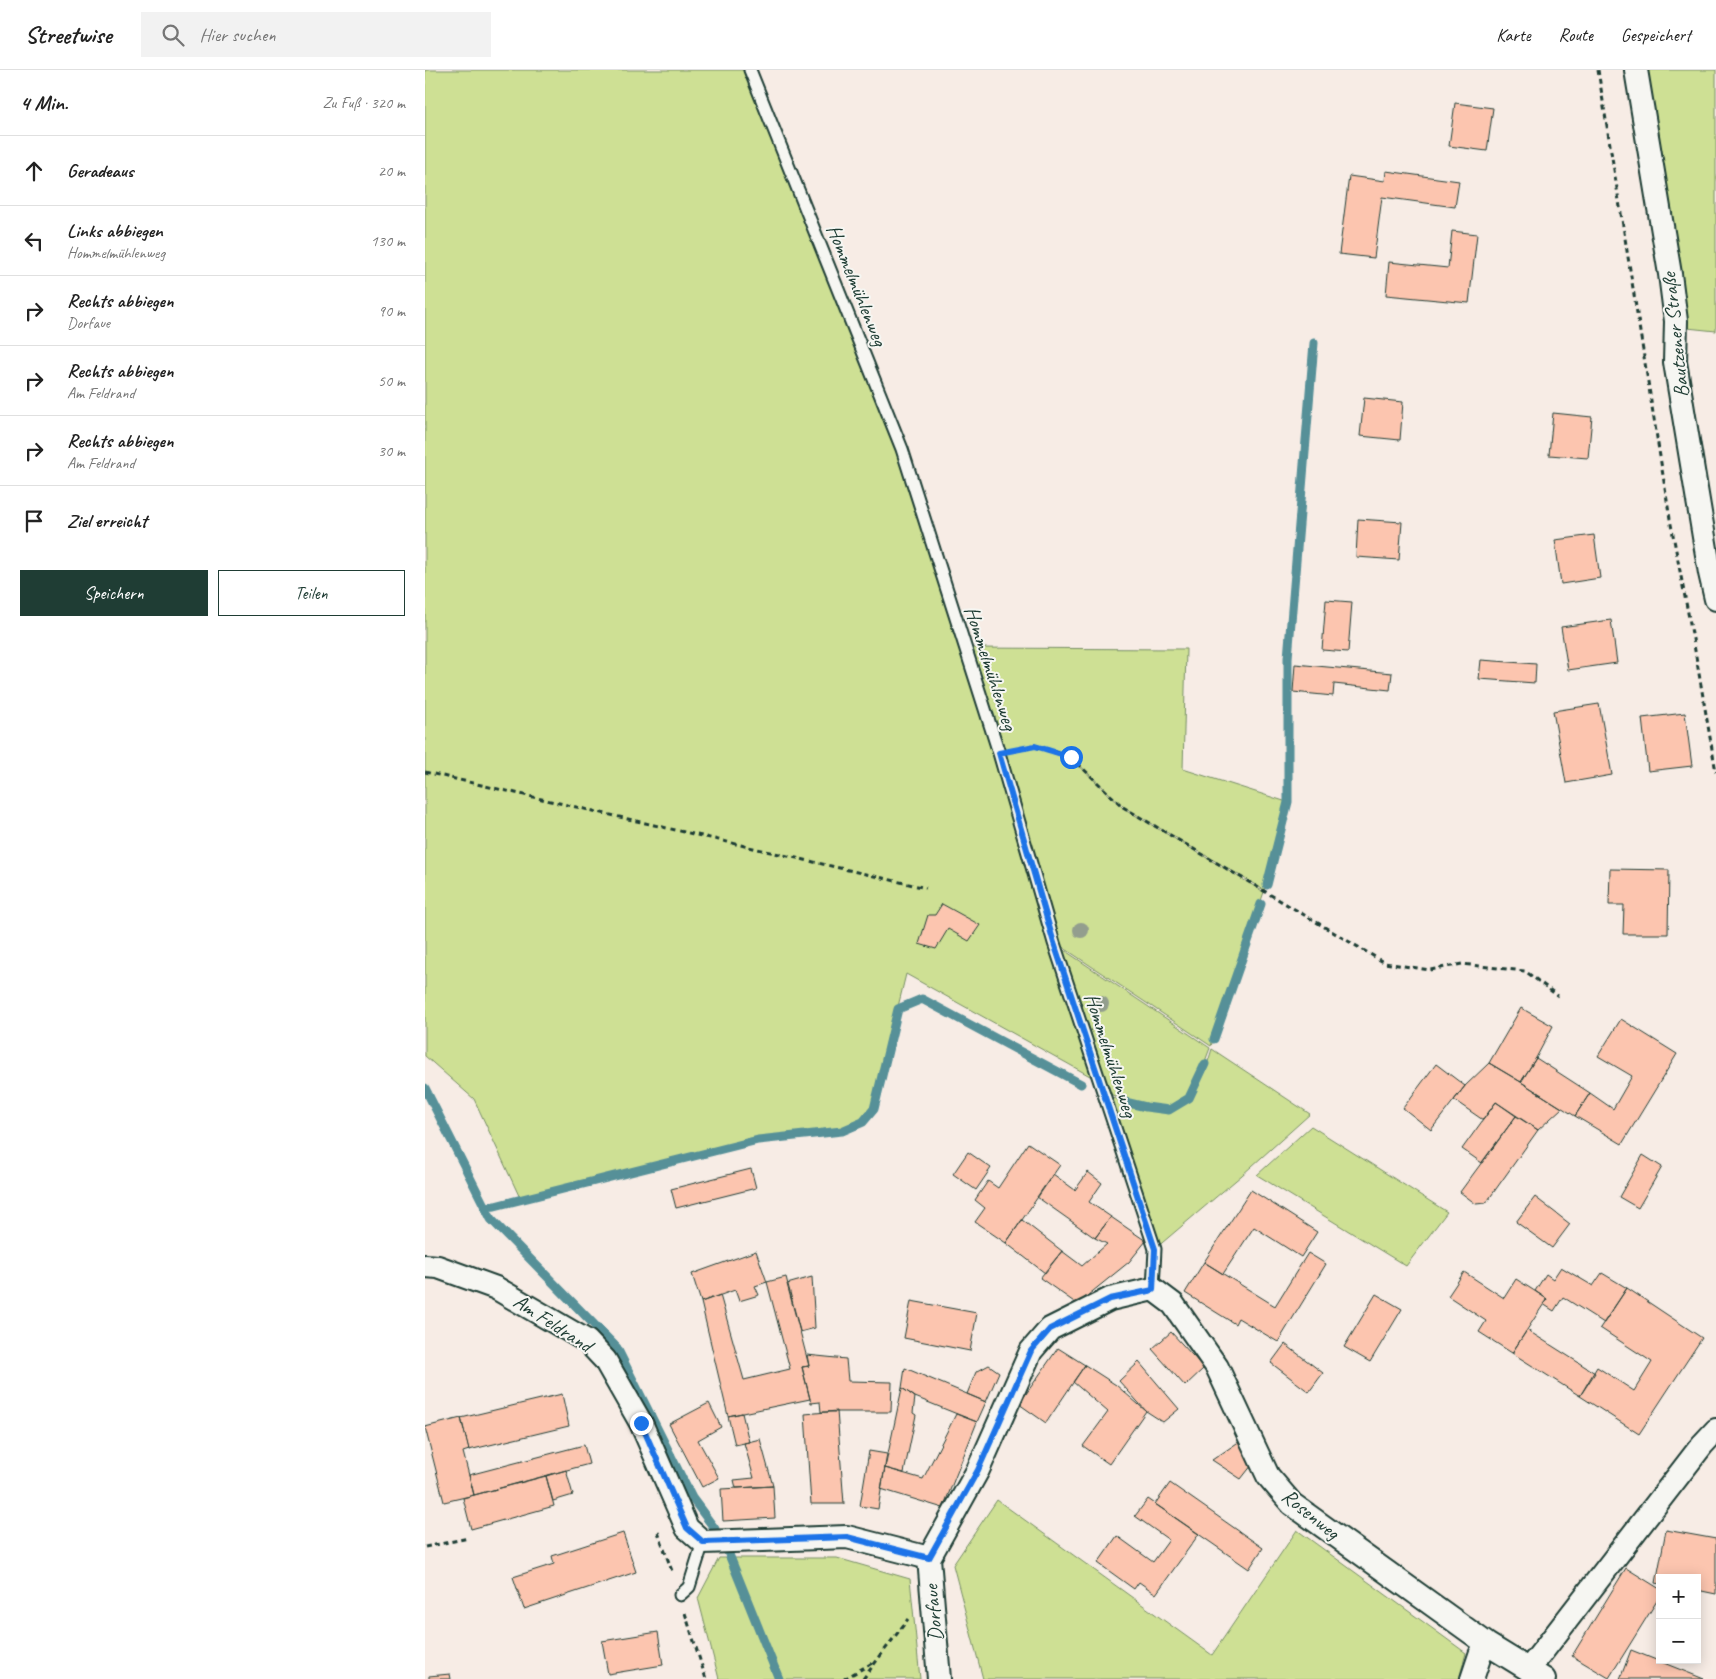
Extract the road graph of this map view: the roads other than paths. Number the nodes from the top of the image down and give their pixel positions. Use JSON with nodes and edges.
{"nodes":[{"id":1,"x":750,"y":70,"type":"edge"},
{"id":2,"x":1636,"y":70,"type":"edge"},
{"id":3,"x":1716,"y":599,"type":"edge"},
{"id":4,"x":425,"y":1266,"type":"edge"},
{"id":5,"x":1153,"y":1290,"type":"junction"},
{"id":6,"x":1716,"y":1430,"type":"edge"},
{"id":7,"x":703,"y":1542,"type":"junction"},
{"id":8,"x":929,"y":1558,"type":"junction"},
{"id":9,"x":680,"y":1595,"type":"road end"},
{"id":10,"x":1487,"y":1644,"type":"junction"},
{"id":11,"x":1537,"y":1674,"type":"edge"},
{"id":12,"x":939,"y":1679,"type":"edge"},
{"id":13,"x":1472,"y":1679,"type":"edge"}],
"edges":[{"from":1,"to":5,"type":"lane","name":"Hommelmühlenweg"},
{"from":2,"to":3,"type":"street","name":"Bautzener Straße"},
{"from":4,"to":7,"type":"street","name":"Am Feldrand"},
{"from":5,"to":8,"type":"street","name":"Dorfaue"},
{"from":5,"to":10,"type":"street","name":"Rosenweg"},
{"from":6,"to":11,"type":"street"},
{"from":7,"to":8,"type":"street"},
{"from":7,"to":9,"type":"lane"},
{"from":8,"to":12,"type":"street","name":"Dorfaue"},
{"from":10,"to":11,"type":"street","name":"Rosenweg"},
{"from":10,"to":13,"type":"street"}]}
